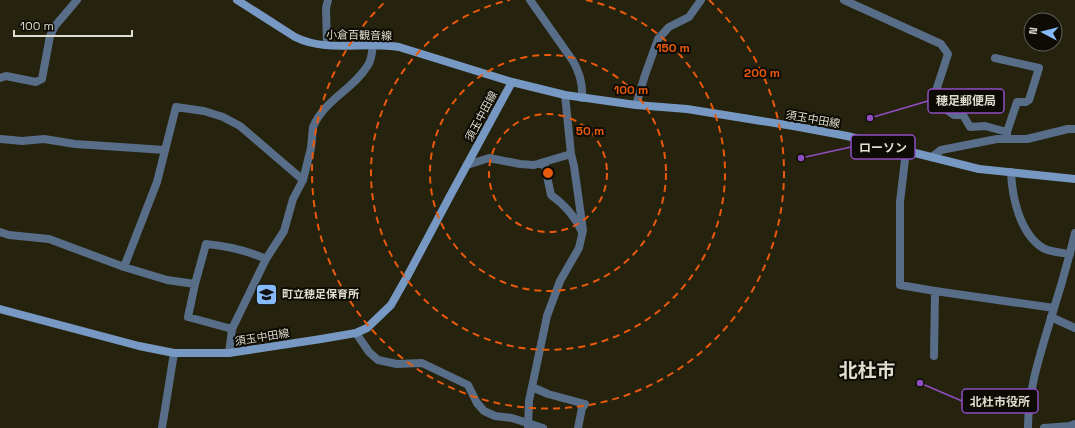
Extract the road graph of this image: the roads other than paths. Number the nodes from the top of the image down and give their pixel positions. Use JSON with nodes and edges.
{"nodes":[{"id":1,"x":77,"y":0,"type":"edge"},
{"id":2,"x":237,"y":0,"type":"edge"},
{"id":3,"x":328,"y":0,"type":"edge"},
{"id":4,"x":530,"y":0,"type":"edge"},
{"id":5,"x":701,"y":0,"type":"edge"},
{"id":6,"x":844,"y":0,"type":"edge"},
{"id":7,"x":373,"y":44,"type":"junction"},
{"id":8,"x":327,"y":46,"type":"junction"},
{"id":9,"x":995,"y":58,"type":"dead end"},
{"id":10,"x":0,"y":78,"type":"edge"},
{"id":11,"x":512,"y":82,"type":"junction"},
{"id":12,"x":565,"y":95,"type":"junction"},
{"id":13,"x":582,"y":98,"type":"junction"},
{"id":14,"x":636,"y":106,"type":"junction"},
{"id":15,"x":1075,"y":129,"type":"edge"},
{"id":16,"x":1007,"y":136,"type":"junction"},
{"id":17,"x":0,"y":140,"type":"edge"},
{"id":18,"x":165,"y":150,"type":"junction"},
{"id":19,"x":906,"y":151,"type":"junction"},
{"id":20,"x":571,"y":154,"type":"junction"},
{"id":21,"x":932,"y":157,"type":"junction"},
{"id":22,"x":544,"y":162,"type":"junction"},
{"id":23,"x":467,"y":164,"type":"junction"},
{"id":24,"x":1011,"y":172,"type":"junction"},
{"id":25,"x":1075,"y":179,"type":"edge"},
{"id":26,"x":303,"y":180,"type":"junction"},
{"id":27,"x":0,"y":232,"type":"edge"},
{"id":28,"x":582,"y":232,"type":"junction"},
{"id":29,"x":1075,"y":233,"type":"edge"},
{"id":30,"x":1070,"y":254,"type":"junction"},
{"id":31,"x":266,"y":259,"type":"junction"},
{"id":32,"x":124,"y":267,"type":"junction"},
{"id":33,"x":195,"y":284,"type":"junction"},
{"id":34,"x":935,"y":291,"type":"junction"},
{"id":35,"x":1054,"y":308,"type":"junction"},
{"id":36,"x":0,"y":310,"type":"edge"},
{"id":37,"x":1052,"y":317,"type":"junction"},
{"id":38,"x":1075,"y":328,"type":"edge"},
{"id":39,"x":232,"y":330,"type":"junction"},
{"id":40,"x":356,"y":333,"type":"junction"},
{"id":41,"x":174,"y":353,"type":"junction"},
{"id":42,"x":229,"y":353,"type":"junction"},
{"id":43,"x":934,"y":356,"type":"dead end"},
{"id":44,"x":532,"y":387,"type":"junction"},
{"id":45,"x":1075,"y":424,"type":"edge"},
{"id":46,"x":528,"y":426,"type":"edge"},
{"id":47,"x":163,"y":427,"type":"edge"},
{"id":48,"x":543,"y":428,"type":"edge"},
{"id":49,"x":578,"y":428,"type":"edge"},
{"id":50,"x":1028,"y":428,"type":"edge"},
{"id":51,"x":1044,"y":428,"type":"edge"}],
"edges":[{"from":1,"to":10,"type":"street"},
{"from":2,"to":8,"type":"main road","name":"小倉百観音線"},
{"from":3,"to":8,"type":"street"},
{"from":4,"to":13,"type":"street"},
{"from":5,"to":14,"type":"street"},
{"from":6,"to":16,"type":"street"},
{"from":7,"to":8,"type":"main road","name":"小倉百観音線"},
{"from":7,"to":11,"type":"main road","name":"小倉百観音線"},
{"from":7,"to":26,"type":"street"},
{"from":9,"to":16,"type":"street"},
{"from":11,"to":12,"type":"main road","name":"須玉中田線"},
{"from":11,"to":23,"type":"main road","name":"須玉中田線"},
{"from":12,"to":13,"type":"main road","name":"須玉中田線"},
{"from":12,"to":20,"type":"street"},
{"from":13,"to":14,"type":"main road","name":"須玉中田線"},
{"from":14,"to":19,"type":"main road","name":"須玉中田線"},
{"from":15,"to":16,"type":"street"},
{"from":16,"to":21,"type":"street"},
{"from":17,"to":18,"type":"street"},
{"from":18,"to":26,"type":"street"},
{"from":18,"to":32,"type":"street"},
{"from":19,"to":21,"type":"main road","name":"須玉中田線"},
{"from":19,"to":34,"type":"street"},
{"from":20,"to":22,"type":"street"},
{"from":20,"to":28,"type":"street"},
{"from":21,"to":24,"type":"main road","name":"須玉中田線"},
{"from":22,"to":23,"type":"street"},
{"from":22,"to":28,"type":"street"},
{"from":23,"to":40,"type":"main road","name":"須玉中田線"},
{"from":24,"to":25,"type":"main road","name":"須玉中田線"},
{"from":24,"to":30,"type":"street"},
{"from":26,"to":31,"type":"street"},
{"from":27,"to":32,"type":"street"},
{"from":28,"to":44,"type":"street"},
{"from":29,"to":30,"type":"street"},
{"from":30,"to":35,"type":"street"},
{"from":31,"to":33,"type":"street"},
{"from":31,"to":39,"type":"street"},
{"from":32,"to":33,"type":"street"},
{"from":33,"to":39,"type":"street"},
{"from":34,"to":35,"type":"street"},
{"from":34,"to":43,"type":"street"},
{"from":35,"to":37,"type":"street"},
{"from":36,"to":41,"type":"main road","name":"須玉中田線"},
{"from":37,"to":38,"type":"street"},
{"from":37,"to":50,"type":"street"},
{"from":39,"to":42,"type":"street"},
{"from":40,"to":42,"type":"main road","name":"須玉中田線"},
{"from":40,"to":46,"type":"street"},
{"from":41,"to":42,"type":"main road","name":"須玉中田線"},
{"from":41,"to":47,"type":"street"},
{"from":44,"to":46,"type":"street"},
{"from":44,"to":49,"type":"street"},
{"from":45,"to":51,"type":"street"},
{"from":46,"to":48,"type":"street"}]}
